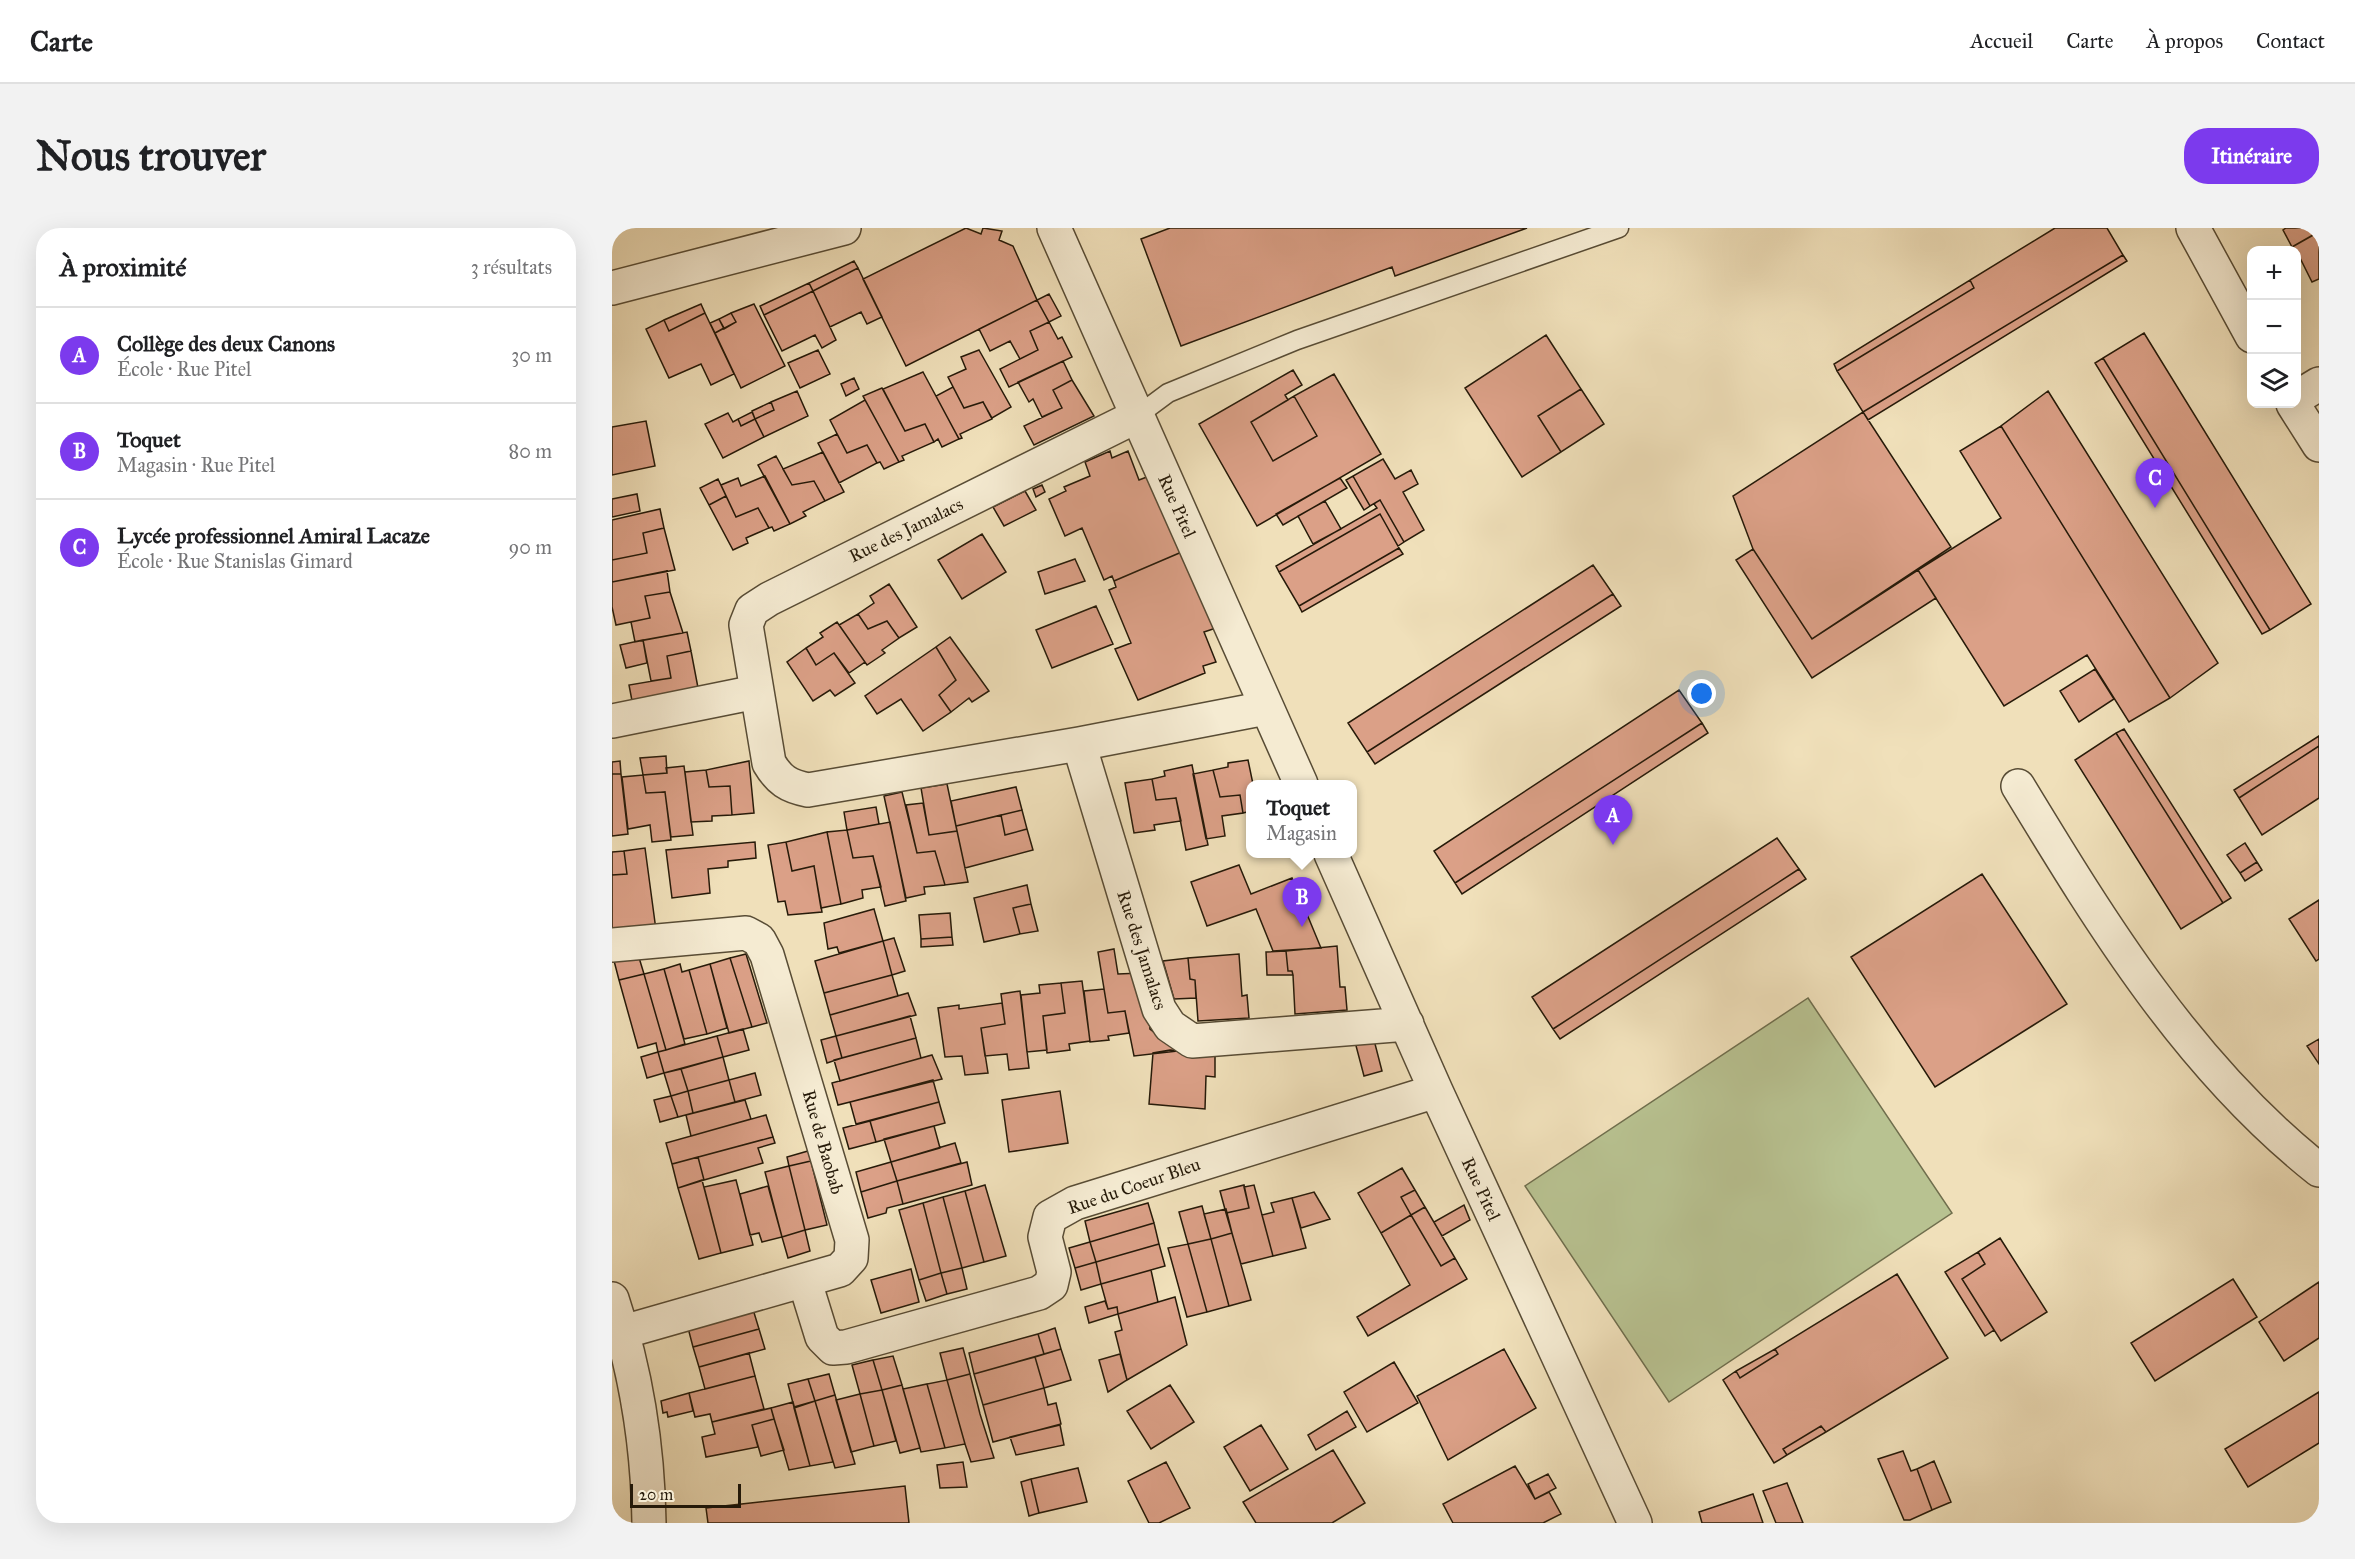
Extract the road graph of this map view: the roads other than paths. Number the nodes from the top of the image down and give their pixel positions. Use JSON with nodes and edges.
{"nodes":[{"id":1,"x":844,"y":228,"type":"edge"},
{"id":2,"x":1054,"y":228,"type":"edge"},
{"id":3,"x":1619,"y":228,"type":"edge"},
{"id":4,"x":2193,"y":228,"type":"edge"},
{"id":5,"x":612,"y":288,"type":"edge"},
{"id":6,"x":2247,"y":327,"type":"edge"},
{"id":7,"x":2319,"y":384,"type":"edge"},
{"id":8,"x":2301,"y":395,"type":"edge"},
{"id":9,"x":2296,"y":408,"type":"edge"},
{"id":10,"x":1137,"y":416,"type":"junction"},
{"id":11,"x":2319,"y":445,"type":"edge"},
{"id":12,"x":756,"y":692,"type":"junction"},
{"id":13,"x":1266,"y":708,"type":"junction"},
{"id":14,"x":612,"y":721,"type":"edge"},
{"id":15,"x":1078,"y":744,"type":"junction"},
{"id":16,"x":1298,"y":780,"type":"edge"},
{"id":17,"x":2018,"y":786,"type":"dead end"},
{"id":18,"x":1333,"y":858,"type":"edge"},
{"id":19,"x":612,"y":945,"type":"edge"},
{"id":20,"x":1407,"y":1024,"type":"junction"},
{"id":21,"x":1436,"y":1091,"type":"junction"},
{"id":22,"x":2319,"y":1170,"type":"edge"},
{"id":23,"x":805,"y":1282,"type":"junction"},
{"id":24,"x":612,"y":1299,"type":"edge"},
{"id":25,"x":623,"y":1332,"type":"junction"},
{"id":26,"x":650,"y":1523,"type":"edge"},
{"id":27,"x":1635,"y":1523,"type":"edge"}],
"edges":[{"from":1,"to":5,"type":"street"},
{"from":2,"to":10,"type":"street","name":"Rue Pitel"},
{"from":3,"to":10,"type":"lane"},
{"from":4,"to":6,"type":"street"},
{"from":7,"to":8,"type":"street"},
{"from":9,"to":11,"type":"street"},
{"from":10,"to":12,"type":"street","name":"Rue des Jamalacs"},
{"from":10,"to":13,"type":"street","name":"Rue Pitel"},
{"from":12,"to":14,"type":"street"},
{"from":12,"to":15,"type":"street","name":"Rue des Jamalacs"},
{"from":13,"to":15,"type":"street","name":"Rue des Jamalacs"},
{"from":13,"to":16,"type":"street","name":"Rue Pitel"},
{"from":15,"to":20,"type":"street","name":"Rue des Jamalacs"},
{"from":17,"to":22,"type":"street"},
{"from":18,"to":20,"type":"street","name":"Rue Pitel"},
{"from":19,"to":23,"type":"street","name":"Rue de Baobab"},
{"from":20,"to":21,"type":"street","name":"Rue Pitel"},
{"from":21,"to":23,"type":"street","name":"Rue du Coeur Bleu"},
{"from":21,"to":27,"type":"street","name":"Rue Pitel"},
{"from":23,"to":25,"type":"street","name":"Rue de Baobab"},
{"from":24,"to":25,"type":"street"},
{"from":25,"to":26,"type":"street"}]}
